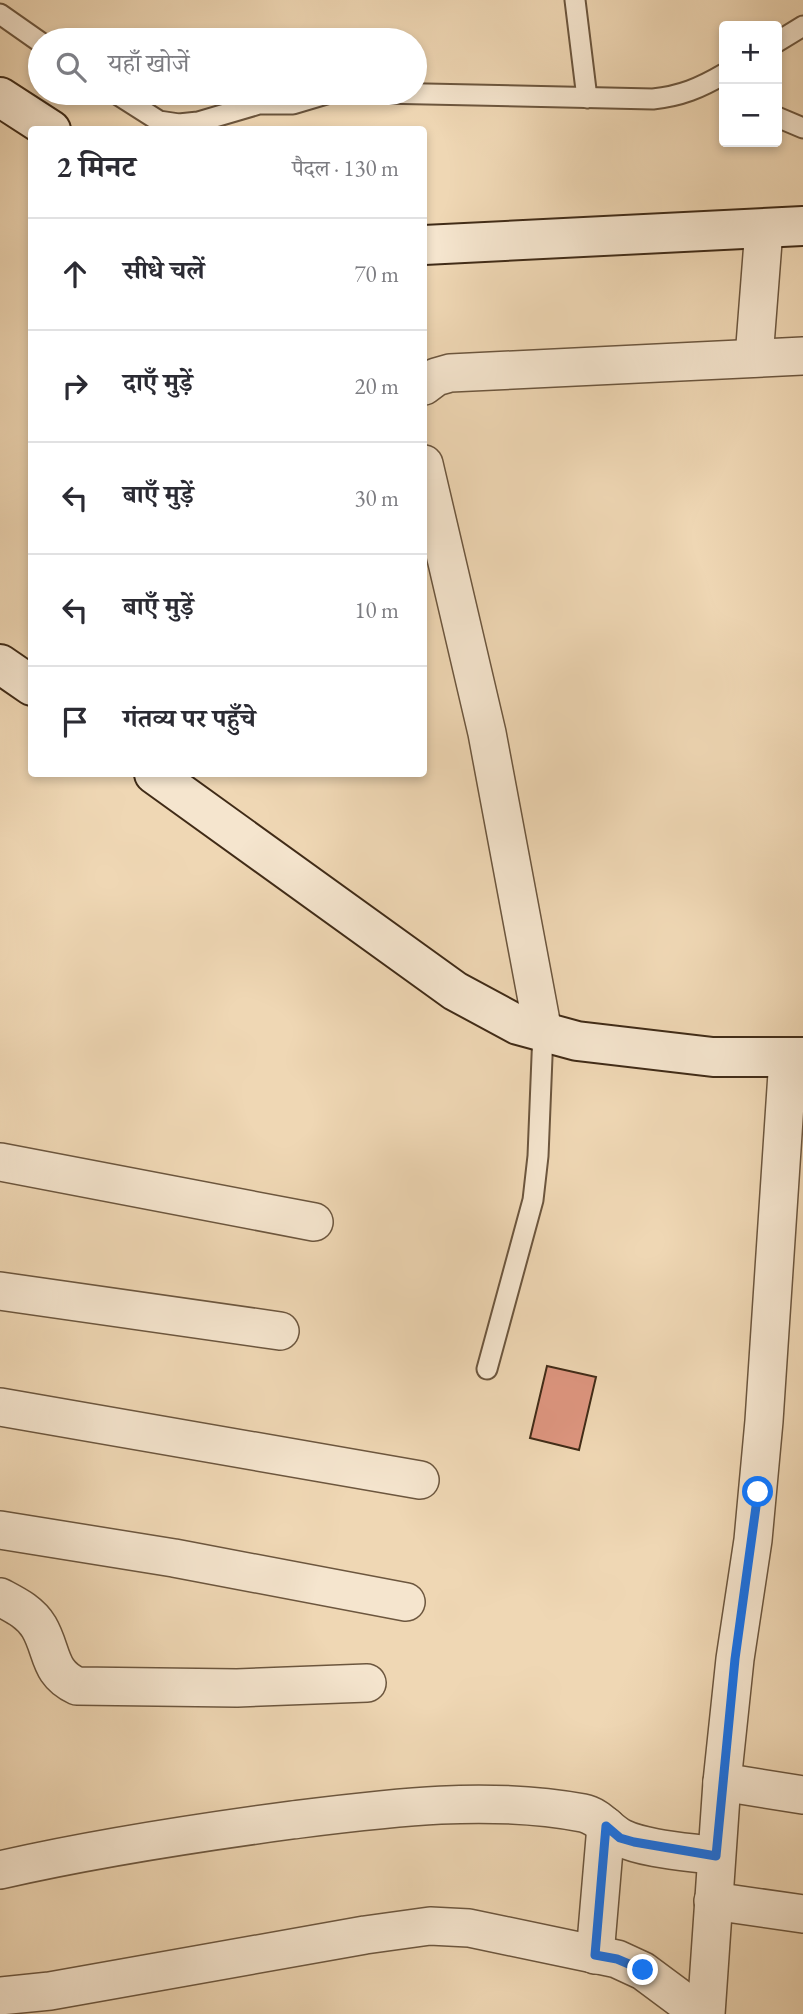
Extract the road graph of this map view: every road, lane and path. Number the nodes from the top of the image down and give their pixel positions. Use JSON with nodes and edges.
{"nodes":[{"id":1,"x":575,"y":0,"type":"edge"},
{"id":2,"x":0,"y":14,"type":"edge"},
{"id":3,"x":803,"y":26,"type":"edge"},
{"id":4,"x":28,"y":34,"type":"edge"},
{"id":5,"x":782,"y":39,"type":"edge"},
{"id":6,"x":719,"y":81,"type":"edge"},
{"id":7,"x":427,"y":94,"type":"edge"},
{"id":8,"x":587,"y":98,"type":"junction"},
{"id":9,"x":134,"y":105,"type":"edge"},
{"id":10,"x":256,"y":105,"type":"edge"},
{"id":11,"x":782,"y":119,"type":"edge"},
{"id":12,"x":803,"y":128,"type":"edge"},
{"id":13,"x":803,"y":226,"type":"edge"},
{"id":14,"x":764,"y":229,"type":"junction"},
{"id":15,"x":427,"y":245,"type":"edge"},
{"id":16,"x":803,"y":356,"type":"edge"},
{"id":17,"x":754,"y":358,"type":"junction"},
{"id":18,"x":427,"y":384,"type":"edge"},
{"id":19,"x":427,"y":477,"type":"edge"},
{"id":20,"x":0,"y":664,"type":"edge"},
{"id":21,"x":28,"y":684,"type":"edge"},
{"id":22,"x":158,"y":777,"type":"edge"},
{"id":23,"x":543,"y":1032,"type":"junction"},
{"id":24,"x":796,"y":1057,"type":"edge"},
{"id":25,"x":0,"y":1162,"type":"edge"},
{"id":26,"x":314,"y":1222,"type":"dead end"},
{"id":27,"x":0,"y":1291,"type":"edge"},
{"id":28,"x":280,"y":1331,"type":"dead end"},
{"id":29,"x":487,"y":1369,"type":"dead end"},
{"id":30,"x":0,"y":1407,"type":"edge"},
{"id":31,"x":420,"y":1480,"type":"dead end"},
{"id":32,"x":0,"y":1530,"type":"edge"},
{"id":33,"x":0,"y":1597,"type":"edge"},
{"id":34,"x":406,"y":1602,"type":"dead end"},
{"id":35,"x":367,"y":1683,"type":"dead end"},
{"id":36,"x":722,"y":1782,"type":"junction"},
{"id":37,"x":803,"y":1795,"type":"edge"},
{"id":38,"x":606,"y":1826,"type":"junction"},
{"id":39,"x":716,"y":1856,"type":"junction"},
{"id":40,"x":0,"y":1870,"type":"edge"},
{"id":41,"x":713,"y":1901,"type":"junction"},
{"id":42,"x":803,"y":1914,"type":"edge"},
{"id":43,"x":595,"y":1955,"type":"junction"},
{"id":44,"x":0,"y":1996,"type":"edge"},
{"id":45,"x":704,"y":2014,"type":"edge"}],
"edges":[{"from":1,"to":8,"type":"lane"},
{"from":2,"to":4,"type":"lane"},
{"from":3,"to":5,"type":"lane"},
{"from":6,"to":8,"type":"lane"},
{"from":7,"to":8,"type":"lane"},
{"from":9,"to":10,"type":"lane"},
{"from":11,"to":12,"type":"lane"},
{"from":13,"to":14,"type":"street"},
{"from":14,"to":15,"type":"street"},
{"from":14,"to":17,"type":"street"},
{"from":16,"to":17,"type":"street"},
{"from":17,"to":18,"type":"street"},
{"from":19,"to":23,"type":"street"},
{"from":20,"to":21,"type":"street"},
{"from":22,"to":23,"type":"street"},
{"from":23,"to":24,"type":"street"},
{"from":23,"to":29,"type":"lane"},
{"from":24,"to":36,"type":"street"},
{"from":25,"to":26,"type":"street"},
{"from":27,"to":28,"type":"street"},
{"from":30,"to":31,"type":"street"},
{"from":32,"to":34,"type":"street"},
{"from":33,"to":35,"type":"street"},
{"from":36,"to":37,"type":"street"},
{"from":36,"to":39,"type":"street"},
{"from":38,"to":39,"type":"street"},
{"from":38,"to":40,"type":"street"},
{"from":38,"to":43,"type":"street"},
{"from":39,"to":41,"type":"street"},
{"from":41,"to":42,"type":"street"},
{"from":41,"to":45,"type":"street"},
{"from":43,"to":44,"type":"street"},
{"from":43,"to":45,"type":"street"}]}
